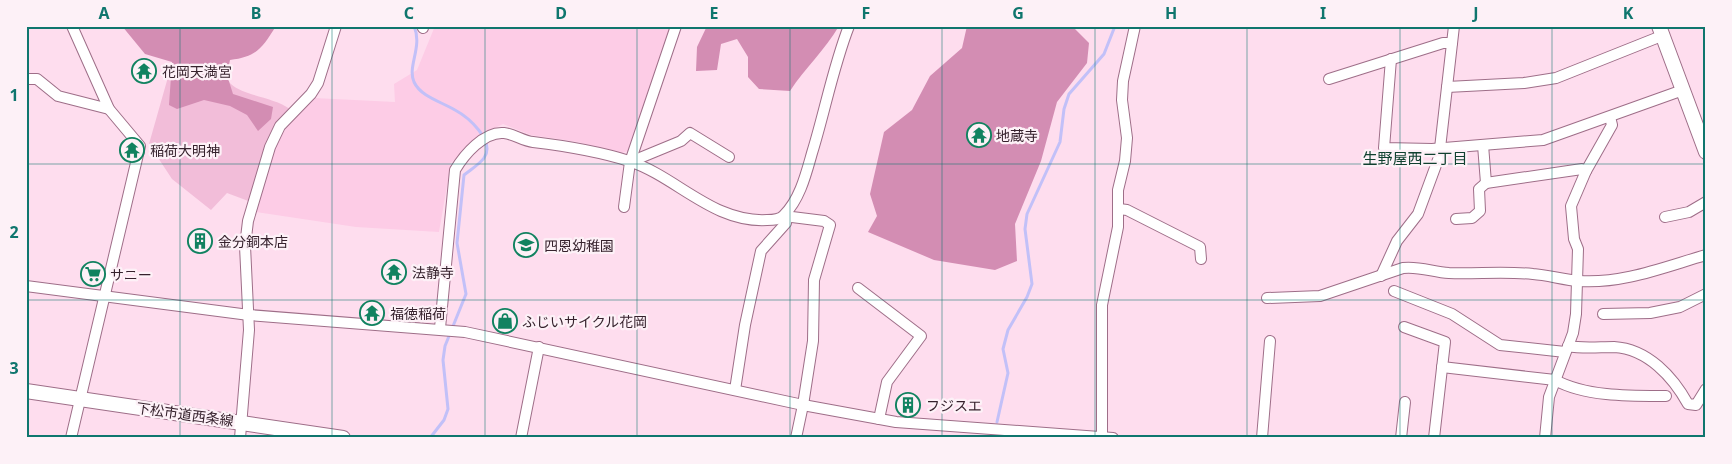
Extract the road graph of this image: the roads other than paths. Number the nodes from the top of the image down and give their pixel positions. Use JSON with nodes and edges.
{"nodes":[{"id":1,"x":72,"y":26,"type":"edge"},
{"id":2,"x":336,"y":26,"type":"edge"},
{"id":3,"x":676,"y":26,"type":"edge"},
{"id":4,"x":849,"y":26,"type":"edge"},
{"id":5,"x":1135,"y":26,"type":"edge"},
{"id":6,"x":1454,"y":26,"type":"edge"},
{"id":7,"x":1661,"y":31,"type":"edge"},
{"id":8,"x":1452,"y":43,"type":"junction"},
{"id":9,"x":1392,"y":59,"type":"junction"},
{"id":10,"x":26,"y":79,"type":"edge"},
{"id":11,"x":1329,"y":79,"type":"dead end"},
{"id":12,"x":1447,"y":87,"type":"junction"},
{"id":13,"x":1683,"y":90,"type":"junction"},
{"id":14,"x":109,"y":109,"type":"junction"},
{"id":15,"x":1610,"y":117,"type":"junction"},
{"id":16,"x":1483,"y":145,"type":"junction"},
{"id":17,"x":1440,"y":147,"type":"junction"},
{"id":18,"x":1706,"y":152,"type":"edge"},
{"id":19,"x":729,"y":157,"type":"dead end"},
{"id":20,"x":630,"y":162,"type":"junction"},
{"id":21,"x":1586,"y":171,"type":"junction"},
{"id":22,"x":1486,"y":183,"type":"junction"},
{"id":23,"x":1706,"y":202,"type":"edge"},
{"id":24,"x":624,"y":207,"type":"dead end"},
{"id":25,"x":1119,"y":209,"type":"junction"},
{"id":26,"x":785,"y":216,"type":"junction"},
{"id":27,"x":1666,"y":217,"type":"dead end"},
{"id":28,"x":1456,"y":219,"type":"dead end"},
{"id":29,"x":1706,"y":255,"type":"edge"},
{"id":30,"x":1201,"y":259,"type":"dead end"},
{"id":31,"x":1381,"y":276,"type":"junction"},
{"id":32,"x":1578,"y":281,"type":"junction"},
{"id":33,"x":26,"y":286,"type":"edge"},
{"id":34,"x":858,"y":288,"type":"dead end"},
{"id":35,"x":1394,"y":291,"type":"dead end"},
{"id":36,"x":1706,"y":294,"type":"edge"},
{"id":37,"x":105,"y":297,"type":"junction"},
{"id":38,"x":1267,"y":298,"type":"dead end"},
{"id":39,"x":1603,"y":314,"type":"dead end"},
{"id":40,"x":248,"y":315,"type":"junction"},
{"id":41,"x":1404,"y":327,"type":"dead end"},
{"id":42,"x":440,"y":328,"type":"junction"},
{"id":43,"x":1270,"y":341,"type":"dead end"},
{"id":44,"x":539,"y":347,"type":"junction"},
{"id":45,"x":1566,"y":349,"type":"junction"},
{"id":46,"x":1442,"y":368,"type":"junction"},
{"id":47,"x":1555,"y":380,"type":"junction"},
{"id":48,"x":1706,"y":389,"type":"edge"},
{"id":49,"x":735,"y":390,"type":"junction"},
{"id":50,"x":26,"y":391,"type":"edge"},
{"id":51,"x":1666,"y":396,"type":"dead end"},
{"id":52,"x":81,"y":399,"type":"junction"},
{"id":53,"x":1405,"y":402,"type":"dead end"},
{"id":54,"x":803,"y":405,"type":"junction"},
{"id":55,"x":879,"y":419,"type":"junction"},
{"id":56,"x":242,"y":423,"type":"junction"},
{"id":57,"x":1102,"y":437,"type":"edge"},
{"id":58,"x":71,"y":438,"type":"edge"},
{"id":59,"x":240,"y":438,"type":"edge"},
{"id":60,"x":343,"y":438,"type":"edge"},
{"id":61,"x":521,"y":438,"type":"edge"},
{"id":62,"x":796,"y":438,"type":"edge"},
{"id":63,"x":1113,"y":438,"type":"edge"},
{"id":64,"x":1262,"y":438,"type":"edge"},
{"id":65,"x":1402,"y":438,"type":"edge"},
{"id":66,"x":1434,"y":438,"type":"edge"},
{"id":67,"x":1545,"y":438,"type":"edge"}],
"edges":[{"from":1,"to":14,"type":"street"},
{"from":2,"to":40,"type":"street"},
{"from":3,"to":20,"type":"street"},
{"from":4,"to":26,"type":"street"},
{"from":5,"to":25,"type":"street"},
{"from":6,"to":8,"type":"street"},
{"from":7,"to":12,"type":"street"},
{"from":7,"to":13,"type":"street"},
{"from":8,"to":9,"type":"street"},
{"from":8,"to":12,"type":"street"},
{"from":9,"to":11,"type":"street"},
{"from":9,"to":17,"type":"street"},
{"from":10,"to":14,"type":"street"},
{"from":12,"to":17,"type":"street"},
{"from":13,"to":15,"type":"street"},
{"from":13,"to":18,"type":"street"},
{"from":14,"to":37,"type":"street"},
{"from":15,"to":16,"type":"street"},
{"from":15,"to":21,"type":"street"},
{"from":16,"to":17,"type":"street"},
{"from":16,"to":22,"type":"street"},
{"from":17,"to":31,"type":"street"},
{"from":19,"to":20,"type":"street"},
{"from":20,"to":24,"type":"street"},
{"from":20,"to":26,"type":"street"},
{"from":20,"to":42,"type":"street"},
{"from":21,"to":22,"type":"street"},
{"from":21,"to":32,"type":"street"},
{"from":22,"to":28,"type":"street"},
{"from":23,"to":27,"type":"street"},
{"from":25,"to":30,"type":"street"},
{"from":25,"to":57,"type":"street"},
{"from":26,"to":49,"type":"street"},
{"from":26,"to":54,"type":"street"},
{"from":29,"to":32,"type":"street"},
{"from":31,"to":32,"type":"street"},
{"from":31,"to":38,"type":"street"},
{"from":32,"to":45,"type":"street"},
{"from":33,"to":37,"type":"street"},
{"from":34,"to":55,"type":"street"},
{"from":35,"to":45,"type":"street"},
{"from":36,"to":39,"type":"street"},
{"from":37,"to":40,"type":"street"},
{"from":37,"to":52,"type":"street"},
{"from":40,"to":42,"type":"street"},
{"from":40,"to":56,"type":"street"},
{"from":41,"to":46,"type":"street"},
{"from":42,"to":44,"type":"street"},
{"from":43,"to":64,"type":"street"},
{"from":44,"to":49,"type":"street"},
{"from":44,"to":61,"type":"street"},
{"from":45,"to":47,"type":"street"},
{"from":45,"to":48,"type":"street"},
{"from":46,"to":47,"type":"street"},
{"from":46,"to":66,"type":"street"},
{"from":47,"to":51,"type":"street"},
{"from":47,"to":67,"type":"street"},
{"from":49,"to":54,"type":"street"},
{"from":50,"to":52,"type":"street","name":"下松市道西条線"},
{"from":52,"to":56,"type":"street","name":"下松市道西条線"},
{"from":52,"to":58,"type":"street"},
{"from":53,"to":65,"type":"street"},
{"from":54,"to":55,"type":"street"},
{"from":54,"to":62,"type":"street"},
{"from":55,"to":57,"type":"street"},
{"from":56,"to":59,"type":"street"},
{"from":56,"to":60,"type":"street","name":"下松市道西条線"},
{"from":57,"to":63,"type":"street"}]}
